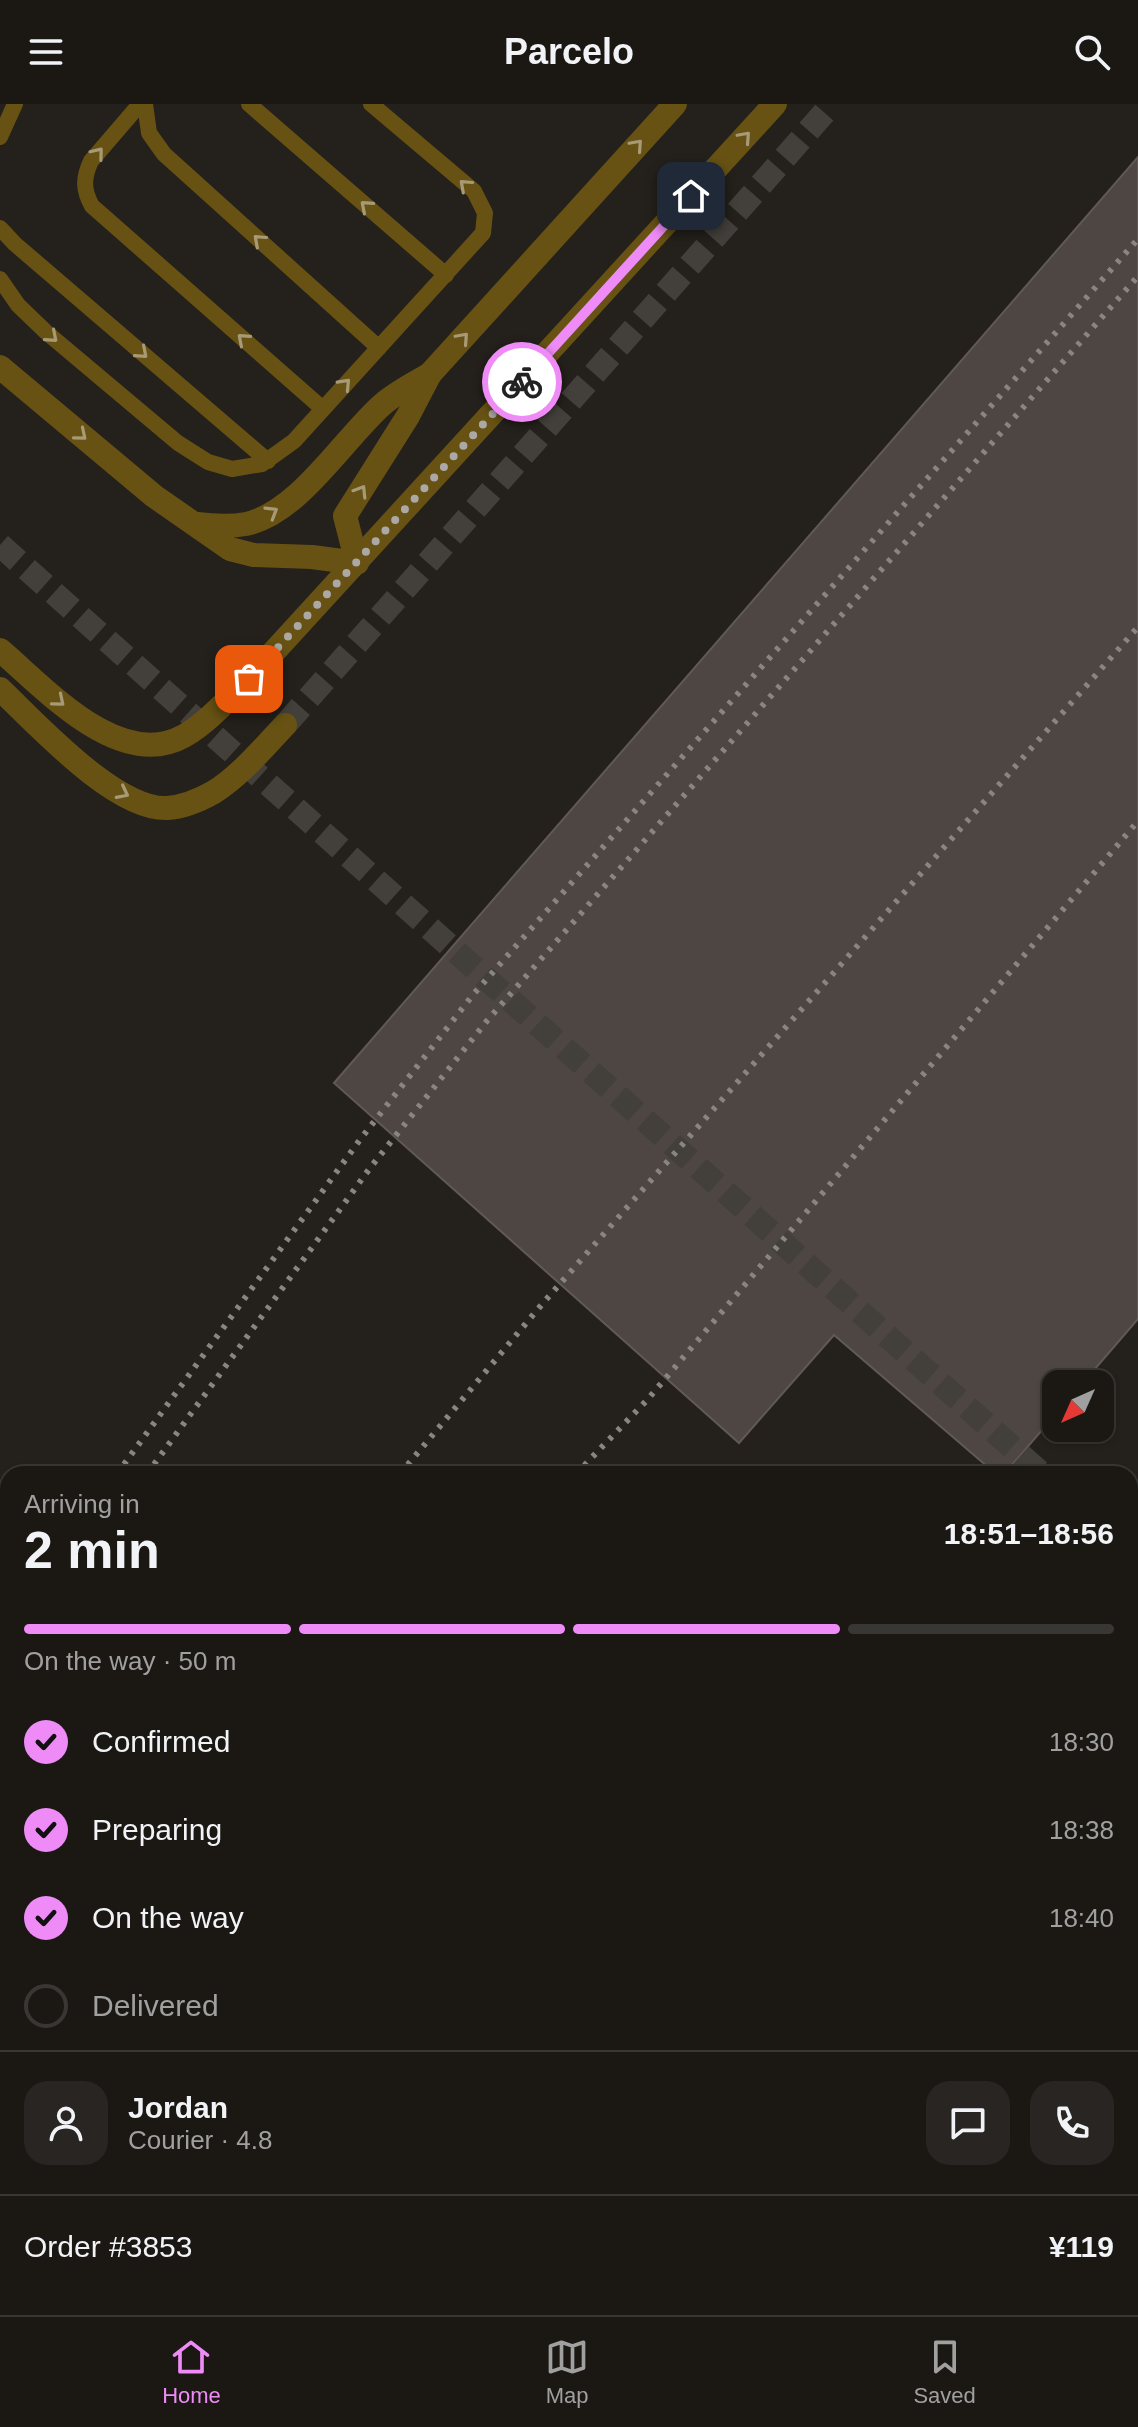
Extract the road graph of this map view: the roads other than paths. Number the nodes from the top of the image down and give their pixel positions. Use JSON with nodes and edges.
{"nodes":[{"id":1,"x":15,"y":104,"type":"edge"},
{"id":2,"x":142,"y":104,"type":"edge"},
{"id":3,"x":249,"y":104,"type":"edge"},
{"id":4,"x":371,"y":104,"type":"edge"},
{"id":5,"x":675,"y":104,"type":"edge"},
{"id":6,"x":775,"y":104,"type":"edge"},
{"id":7,"x":0,"y":137,"type":"edge"},
{"id":8,"x":0,"y":228,"type":"edge"},
{"id":9,"x":446,"y":275,"type":"junction"},
{"id":10,"x":0,"y":279,"type":"edge"},
{"id":11,"x":379,"y":348,"type":"junction"},
{"id":12,"x":0,"y":367,"type":"edge"},
{"id":13,"x":430,"y":374,"type":"junction"},
{"id":14,"x":323,"y":409,"type":"junction"},
{"id":15,"x":268,"y":461,"type":"junction"},
{"id":16,"x":197,"y":524,"type":"junction"},
{"id":17,"x":357,"y":563,"type":"junction"},
{"id":18,"x":0,"y":650,"type":"edge"},
{"id":19,"x":0,"y":689,"type":"edge"},
{"id":20,"x":285,"y":725,"type":"tunnel mouth"}],
"edges":[{"from":1,"to":7,"type":"lane"},
{"from":11,"to":2,"type":"lane","one_way":true},
{"from":14,"to":2,"type":"lane","one_way":true},
{"from":9,"to":3,"type":"lane","one_way":true},
{"from":9,"to":4,"type":"lane","one_way":true},
{"from":13,"to":5,"type":"street","one_way":true,"bridge":true},
{"from":17,"to":6,"type":"street","one_way":true,"bridge":true},
{"from":8,"to":15,"type":"lane","one_way":true},
{"from":9,"to":11,"type":"lane"},
{"from":10,"to":15,"type":"lane","one_way":true},
{"from":14,"to":11,"type":"lane","one_way":true},
{"from":12,"to":16,"type":"street","one_way":true},
{"from":16,"to":13,"type":"street","one_way":true,"bridge":true},
{"from":17,"to":13,"type":"street","one_way":true,"bridge":true},
{"from":14,"to":15,"type":"lane"},
{"from":16,"to":17,"type":"street","bridge":true},
{"from":18,"to":17,"type":"street","one_way":true,"bridge":true},
{"from":19,"to":20,"type":"street","one_way":true}]}
